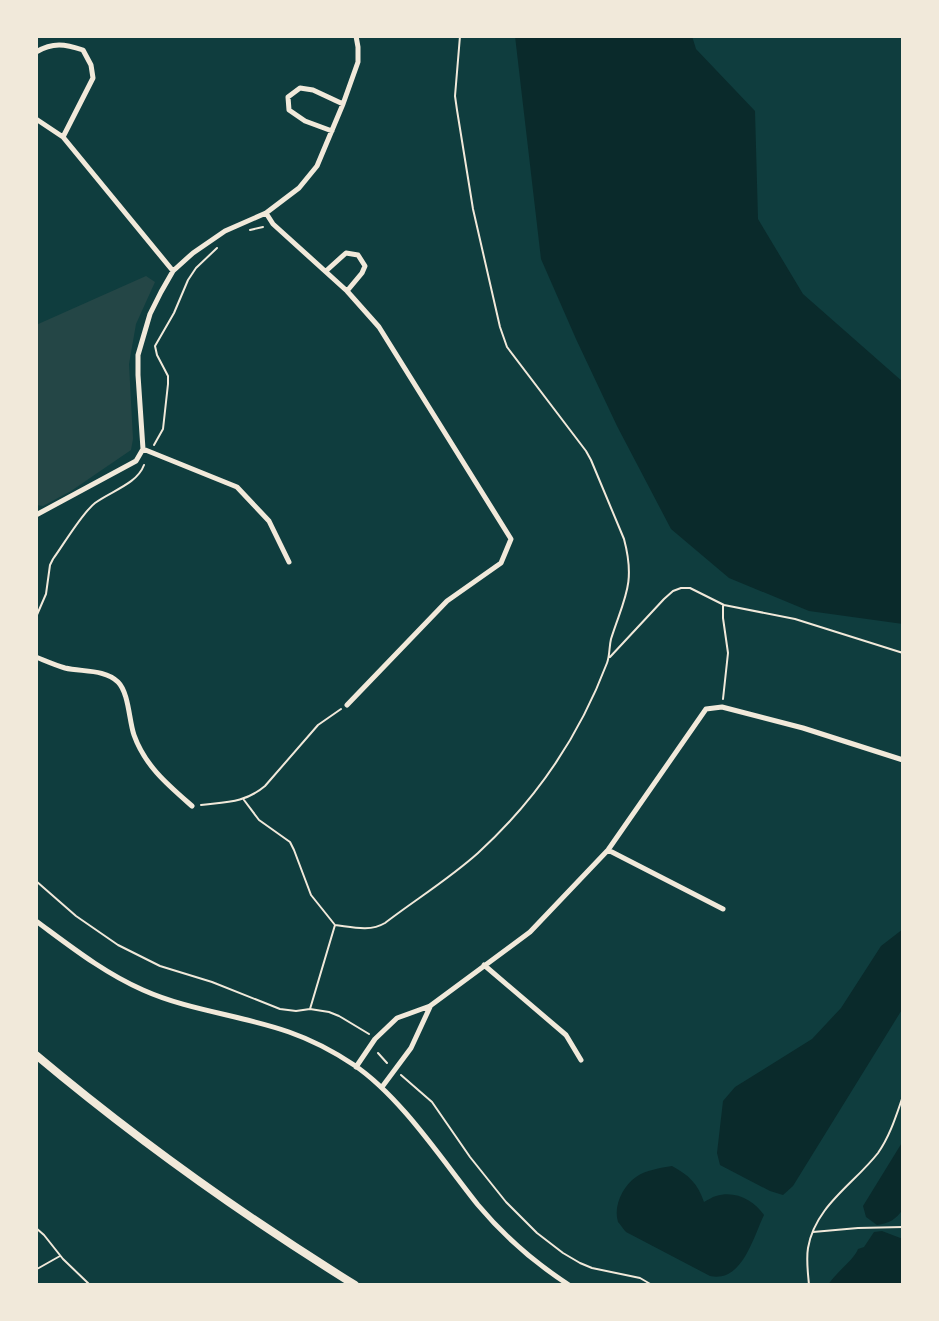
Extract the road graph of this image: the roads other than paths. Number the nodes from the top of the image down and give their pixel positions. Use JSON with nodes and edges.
{"nodes":[{"id":1,"x":356,"y":36,"type":"edge"},
{"id":2,"x":36,"y":52,"type":"edge"},
{"id":3,"x":343,"y":104,"type":"junction"},
{"id":4,"x":36,"y":119,"type":"edge"},
{"id":5,"x":332,"y":131,"type":"junction"},
{"id":6,"x":63,"y":137,"type":"junction"},
{"id":7,"x":266,"y":213,"type":"junction"},
{"id":8,"x":173,"y":271,"type":"junction"},
{"id":9,"x":326,"y":271,"type":"junction"},
{"id":10,"x":347,"y":291,"type":"junction"},
{"id":11,"x":143,"y":449,"type":"junction"},
{"id":12,"x":36,"y":515,"type":"edge"},
{"id":13,"x":289,"y":562,"type":"dead end"},
{"id":14,"x":36,"y":657,"type":"edge"},
{"id":15,"x":347,"y":705,"type":"road end"},
{"id":16,"x":903,"y":760,"type":"edge"},
{"id":17,"x":192,"y":806,"type":"road end"},
{"id":18,"x":608,"y":850,"type":"junction"},
{"id":19,"x":723,"y":909,"type":"dead end"},
{"id":20,"x":36,"y":921,"type":"edge"},
{"id":21,"x":484,"y":965,"type":"junction"},
{"id":22,"x":430,"y":1006,"type":"junction"},
{"id":23,"x":36,"y":1055,"type":"edge"},
{"id":24,"x":581,"y":1060,"type":"dead end"},
{"id":25,"x":356,"y":1067,"type":"junction"},
{"id":26,"x":382,"y":1087,"type":"junction"},
{"id":27,"x":355,"y":1285,"type":"edge"},
{"id":28,"x":569,"y":1285,"type":"edge"}],
"edges":[{"from":1,"to":3,"type":"street"},
{"from":2,"to":6,"type":"street"},
{"from":3,"to":5,"type":"street"},
{"from":3,"to":5,"type":"street"},
{"from":4,"to":6,"type":"street"},
{"from":5,"to":7,"type":"street"},
{"from":6,"to":8,"type":"street"},
{"from":7,"to":8,"type":"street"},
{"from":7,"to":9,"type":"street"},
{"from":8,"to":11,"type":"street"},
{"from":9,"to":10,"type":"street"},
{"from":9,"to":10,"type":"street"},
{"from":10,"to":15,"type":"street"},
{"from":11,"to":12,"type":"street"},
{"from":11,"to":13,"type":"street"},
{"from":14,"to":17,"type":"street"},
{"from":16,"to":18,"type":"street"},
{"from":18,"to":19,"type":"street"},
{"from":18,"to":21,"type":"street"},
{"from":20,"to":25,"type":"street"},
{"from":21,"to":22,"type":"street"},
{"from":21,"to":24,"type":"street"},
{"from":22,"to":25,"type":"street"},
{"from":22,"to":26,"type":"street"},
{"from":23,"to":27,"type":"main road"},
{"from":25,"to":26,"type":"street"},
{"from":26,"to":28,"type":"street"}]}
